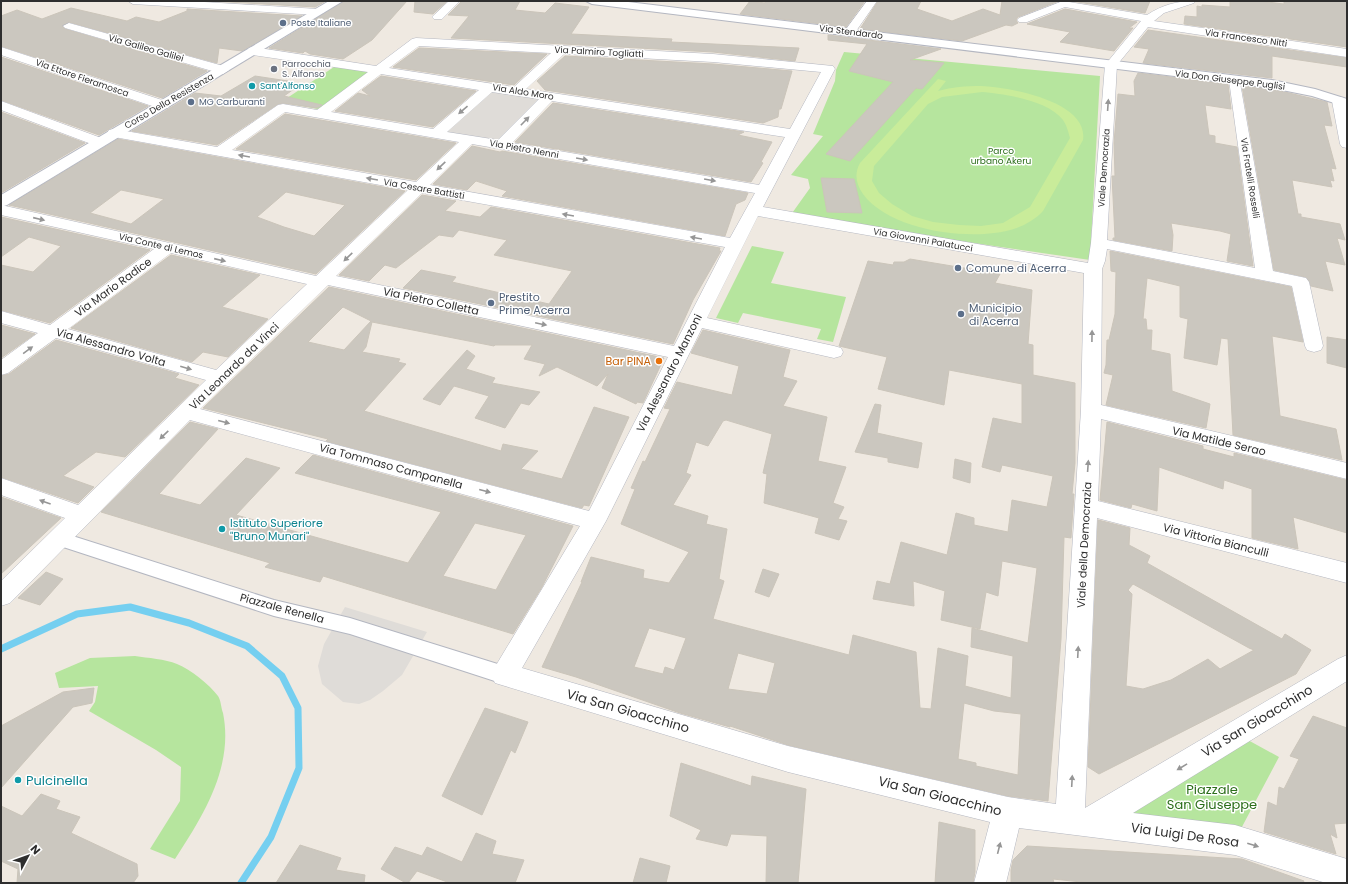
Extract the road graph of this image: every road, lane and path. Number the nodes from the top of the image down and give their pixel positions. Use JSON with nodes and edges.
{"nodes":[{"id":1,"x":133,"y":1,"type":"edge"},
{"id":2,"x":147,"y":1,"type":"edge"},
{"id":3,"x":337,"y":1,"type":"edge"},
{"id":4,"x":455,"y":1,"type":"edge"},
{"id":5,"x":594,"y":1,"type":"edge"},
{"id":6,"x":872,"y":1,"type":"edge"},
{"id":7,"x":1190,"y":1,"type":"edge"},
{"id":8,"x":318,"y":12,"type":"junction"},
{"id":9,"x":1148,"y":16,"type":"junction"},
{"id":10,"x":438,"y":17,"type":"dead end"},
{"id":11,"x":1023,"y":20,"type":"dead end"},
{"id":12,"x":69,"y":26,"type":"dead end"},
{"id":13,"x":850,"y":32,"type":"junction"},
{"id":14,"x":562,"y":50,"type":"junction"},
{"id":15,"x":1,"y":51,"type":"edge"},
{"id":16,"x":253,"y":51,"type":"junction"},
{"id":17,"x":1347,"y":53,"type":"edge"},
{"id":18,"x":1111,"y":65,"type":"junction"},
{"id":19,"x":829,"y":69,"type":"joint"},
{"id":20,"x":223,"y":70,"type":"junction"},
{"id":21,"x":378,"y":71,"type":"junction"},
{"id":22,"x":1236,"y":80,"type":"junction"},
{"id":23,"x":490,"y":87,"type":"junction"},
{"id":24,"x":517,"y":91,"type":"junction"},
{"id":25,"x":549,"y":96,"type":"junction"},
{"id":26,"x":1343,"y":102,"type":"edge"},
{"id":27,"x":1,"y":105,"type":"edge"},
{"id":28,"x":163,"y":105,"type":"junction"},
{"id":29,"x":320,"y":114,"type":"junction"},
{"id":30,"x":114,"y":133,"type":"junction"},
{"id":31,"x":436,"y":134,"type":"junction"},
{"id":32,"x":793,"y":134,"type":"junction"},
{"id":33,"x":470,"y":140,"type":"junction"},
{"id":34,"x":99,"y":142,"type":"junction"},
{"id":35,"x":1347,"y":144,"type":"edge"},
{"id":36,"x":502,"y":145,"type":"junction"},
{"id":37,"x":220,"y":152,"type":"junction"},
{"id":38,"x":419,"y":188,"type":"junction"},
{"id":39,"x":764,"y":190,"type":"junction"},
{"id":40,"x":1,"y":202,"type":"edge"},
{"id":41,"x":1,"y":210,"type":"edge"},
{"id":42,"x":753,"y":210,"type":"junction"},
{"id":43,"x":735,"y":244,"type":"junction"},
{"id":44,"x":1099,"y":244,"type":"junction"},
{"id":45,"x":167,"y":248,"type":"junction"},
{"id":46,"x":1093,"y":269,"type":"junction"},
{"id":47,"x":1265,"y":275,"type":"junction"},
{"id":48,"x":323,"y":280,"type":"junction"},
{"id":49,"x":1,"y":317,"type":"edge"},
{"id":50,"x":695,"y":322,"type":"junction"},
{"id":51,"x":54,"y":331,"type":"junction"},
{"id":52,"x":1314,"y":346,"type":"dead end"},
{"id":53,"x":834,"y":352,"type":"dead end"},
{"id":54,"x":679,"y":353,"type":"junction"},
{"id":55,"x":1,"y":369,"type":"edge"},
{"id":56,"x":220,"y":377,"type":"junction"},
{"id":57,"x":1091,"y":410,"type":"junction"},
{"id":58,"x":187,"y":412,"type":"junction"},
{"id":59,"x":1347,"y":471,"type":"edge"},
{"id":60,"x":1,"y":486,"type":"edge"},
{"id":61,"x":1085,"y":506,"type":"junction"},
{"id":62,"x":82,"y":515,"type":"junction"},
{"id":63,"x":596,"y":520,"type":"junction"},
{"id":64,"x":60,"y":539,"type":"junction"},
{"id":65,"x":1347,"y":573,"type":"edge"},
{"id":66,"x":1,"y":596,"type":"edge"},
{"id":67,"x":1347,"y":667,"type":"edge"},
{"id":68,"x":504,"y":675,"type":"junction"},
{"id":69,"x":1008,"y":812,"type":"junction"},
{"id":70,"x":1080,"y":822,"type":"junction"},
{"id":71,"x":1347,"y":874,"type":"edge"},
{"id":72,"x":990,"y":883,"type":"edge"}],
"edges":[{"from":1,"to":2,"type":"street"},
{"from":2,"to":8,"type":"street"},
{"from":3,"to":8,"type":"street","name":"Corso Della Resistenza"},
{"from":4,"to":10,"type":"street"},
{"from":5,"to":13,"type":"street","name":"Via Stendardo"},
{"from":6,"to":13,"type":"street"},
{"from":7,"to":9,"type":"street"},
{"from":8,"to":16,"type":"street","name":"Corso Della Resistenza"},
{"from":9,"to":11,"type":"street","name":"Via Francesco Nitti"},
{"from":9,"to":17,"type":"street","name":"Via Francesco Nitti"},
{"from":9,"to":18,"type":"street"},
{"from":12,"to":20,"type":"street","name":"Via Galileo Galilei"},
{"from":13,"to":18,"type":"street","name":"Via Stendardo"},
{"from":14,"to":19,"type":"street","name":"Via Palmiro Togliatti"},
{"from":14,"to":21,"type":"street","name":"Via Palmiro Togliatti"},
{"from":14,"to":24,"type":"street"},
{"from":15,"to":28,"type":"street","name":"Via Ettore Fieramosca"},
{"from":16,"to":20,"type":"street","name":"Corso Della Resistenza"},
{"from":16,"to":21,"type":"street","name":"Via Aldo Moro"},
{"from":18,"to":22,"type":"street","name":"Via Don Giuseppe Puglisi"},
{"from":44,"to":18,"type":"street","name":"Viale Democrazia","one_way":true},
{"from":19,"to":32,"type":"street","name":"Via Alessandro Manzoni"},
{"from":20,"to":28,"type":"street","name":"Corso Della Resistenza"},
{"from":21,"to":23,"type":"street","name":"Via Aldo Moro"},
{"from":21,"to":29,"type":"street","name":"Via Palmiro Togliatti"},
{"from":22,"to":26,"type":"street","name":"Via Don Giuseppe Puglisi"},
{"from":22,"to":47,"type":"street","name":"Via Fratelli Rosselli"},
{"from":23,"to":24,"type":"street","name":"Via Aldo Moro"},
{"from":23,"to":31,"type":"street","one_way":true},
{"from":24,"to":25,"type":"street","name":"Via Aldo Moro"},
{"from":25,"to":32,"type":"street","name":"Via Aldo Moro"},
{"from":36,"to":25,"type":"street","one_way":true},
{"from":26,"to":35,"type":"street"},
{"from":27,"to":34,"type":"street"},
{"from":28,"to":30,"type":"street","name":"Corso Della Resistenza"},
{"from":29,"to":31,"type":"street","name":"Via Pietro Nenni"},
{"from":29,"to":37,"type":"street","name":"Via Pietro Nenni"},
{"from":30,"to":34,"type":"street","name":"Corso Della Resistenza"},
{"from":30,"to":37,"type":"street","name":"Via Cesare Battisti"},
{"from":31,"to":33,"type":"street","name":"Via Pietro Nenni"},
{"from":32,"to":39,"type":"street","name":"Via Alessandro Manzoni"},
{"from":33,"to":36,"type":"street","name":"Via Pietro Nenni"},
{"from":33,"to":38,"type":"street","name":"Via Leonardo da Vinci","one_way":true},
{"from":34,"to":40,"type":"street","name":"Corso Della Resistenza"},
{"from":36,"to":39,"type":"street","name":"Via Pietro Nenni","one_way":true},
{"from":38,"to":37,"type":"street","name":"Via Cesare Battisti","one_way":true},
{"from":43,"to":38,"type":"street","name":"Via Cesare Battisti","one_way":true},
{"from":38,"to":48,"type":"street","name":"Via Leonardo da Vinci","one_way":true},
{"from":39,"to":42,"type":"street","name":"Via Alessandro Manzoni"},
{"from":41,"to":45,"type":"street","name":"Via Conte di Lemos","one_way":true},
{"from":42,"to":43,"type":"street","name":"Via Alessandro Manzoni"},
{"from":42,"to":46,"type":"street","name":"Via Giovanni Palatucci"},
{"from":43,"to":50,"type":"street","name":"Via Alessandro Manzoni"},
{"from":44,"to":46,"type":"street","name":"Viale Democrazia"},
{"from":44,"to":47,"type":"street"},
{"from":45,"to":48,"type":"street","name":"Via Conte di Lemos","one_way":true},
{"from":45,"to":51,"type":"street","name":"Via Mario Radice"},
{"from":57,"to":46,"type":"street","name":"Viale della Democrazia","one_way":true},
{"from":47,"to":52,"type":"street"},
{"from":48,"to":54,"type":"street","name":"Via Pietro Colletta","one_way":true},
{"from":48,"to":56,"type":"street","name":"Via Leonardo da Vinci"},
{"from":49,"to":51,"type":"street","name":"Via Alessandro Volta"},
{"from":50,"to":53,"type":"street"},
{"from":50,"to":54,"type":"street","name":"Via Alessandro Manzoni"},
{"from":55,"to":51,"type":"street","name":"Via Mario Radice","one_way":true},
{"from":51,"to":56,"type":"street","name":"Via Alessandro Volta","one_way":true},
{"from":54,"to":63,"type":"street","name":"Via Alessandro Manzoni"},
{"from":56,"to":58,"type":"street","name":"Via Leonardo da Vinci"},
{"from":57,"to":59,"type":"street","name":"Via Matilde Serao"},
{"from":61,"to":57,"type":"street","name":"Viale della Democrazia","one_way":true},
{"from":58,"to":62,"type":"street","name":"Via Leonardo da Vinci","one_way":true},
{"from":58,"to":63,"type":"street","name":"Via Tommaso Campanella","one_way":true},
{"from":62,"to":60,"type":"street","one_way":true},
{"from":61,"to":65,"type":"street","name":"Via Vittoria Bianculli"},
{"from":70,"to":61,"type":"street","name":"Viale della Democrazia","one_way":true},
{"from":62,"to":64,"type":"street","name":"Via Leonardo da Vinci"},
{"from":63,"to":68,"type":"street","name":"Via Alessandro Manzoni"},
{"from":64,"to":66,"type":"street","name":"Via Leonardo da Vinci"},
{"from":64,"to":68,"type":"street","name":"Piazzale Renella"},
{"from":67,"to":70,"type":"street","name":"Via San Gioacchino","one_way":true},
{"from":68,"to":69,"type":"street","name":"Via San Gioacchino"},
{"from":69,"to":70,"type":"street","name":"Via San Gioacchino"},
{"from":72,"to":69,"type":"street","one_way":true},
{"from":70,"to":71,"type":"street","name":"Via Luigi De Rosa","one_way":true}]}
